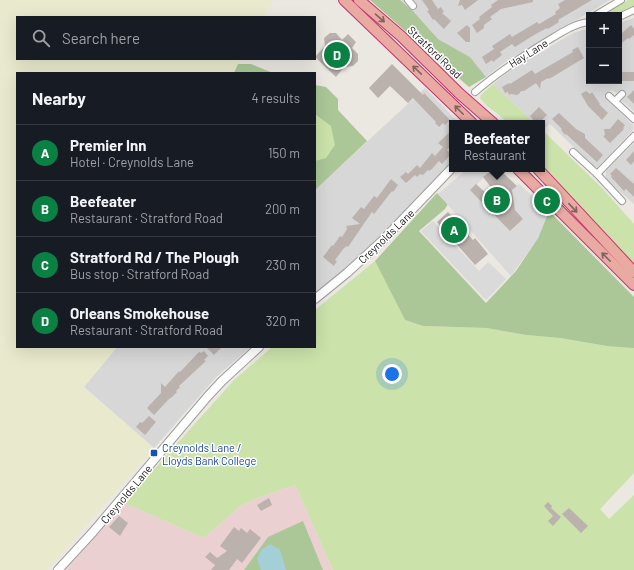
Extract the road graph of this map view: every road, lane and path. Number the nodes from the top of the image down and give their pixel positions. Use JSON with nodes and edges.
{"nodes":[{"id":1,"x":344,"y":0,"type":"edge"},
{"id":2,"x":359,"y":0,"type":"edge"},
{"id":3,"x":408,"y":0,"type":"edge"},
{"id":4,"x":621,"y":0,"type":"edge"},
{"id":5,"x":413,"y":6,"type":"dead end"},
{"id":6,"x":634,"y":10,"type":"edge"},
{"id":7,"x":601,"y":12,"type":"edge"},
{"id":8,"x":622,"y":16,"type":"edge"},
{"id":9,"x":586,"y":22,"type":"edge"},
{"id":10,"x":475,"y":92,"type":"dead end"},
{"id":11,"x":460,"y":94,"type":"junction"},
{"id":12,"x":622,"y":94,"type":"dead end"},
{"id":13,"x":609,"y":96,"type":"dead end"},
{"id":14,"x":615,"y":101,"type":"junction"},
{"id":15,"x":634,"y":118,"type":"edge"},
{"id":16,"x":469,"y":120,"type":"edge"},
{"id":17,"x":481,"y":120,"type":"edge"},
{"id":18,"x":490,"y":120,"type":"edge"},
{"id":19,"x":634,"y":136,"type":"edge"},
{"id":20,"x":573,"y":152,"type":"dead end"},
{"id":21,"x":449,"y":171,"type":"edge"},
{"id":22,"x":521,"y":172,"type":"edge"},
{"id":23,"x":541,"y":172,"type":"edge"},
{"id":24,"x":597,"y":174,"type":"junction"},
{"id":25,"x":622,"y":201,"type":"dead end"},
{"id":26,"x":634,"y":272,"type":"edge"},
{"id":27,"x":634,"y":285,"type":"edge"},
{"id":28,"x":316,"y":298,"type":"edge"},
{"id":29,"x":258,"y":348,"type":"edge"},
{"id":30,"x":58,"y":570,"type":"edge"}],
"edges":[{"from":16,"to":1,"type":"highway","one_way":true},
{"from":2,"to":11,"type":"highway","name":"Stratford Road","one_way":true},
{"from":3,"to":5,"type":"street"},
{"from":4,"to":7,"type":"street"},
{"from":6,"to":8,"type":"street"},
{"from":9,"to":10,"type":"street","name":"Hay Lane"},
{"from":11,"to":17,"type":"highway"},
{"from":11,"to":18,"type":"highway","name":"Stratford Road"},
{"from":12,"to":14,"type":"street"},
{"from":13,"to":14,"type":"street"},
{"from":14,"to":15,"type":"street"},
{"from":19,"to":24,"type":"street"},
{"from":20,"to":24,"type":"street"},
{"from":21,"to":28,"type":"street","name":"Creynolds Lane"},
{"from":27,"to":22,"type":"highway","one_way":true},
{"from":23,"to":26,"type":"highway","one_way":true},
{"from":24,"to":25,"type":"street"},
{"from":29,"to":30,"type":"street","name":"Creynolds Lane"}]}
